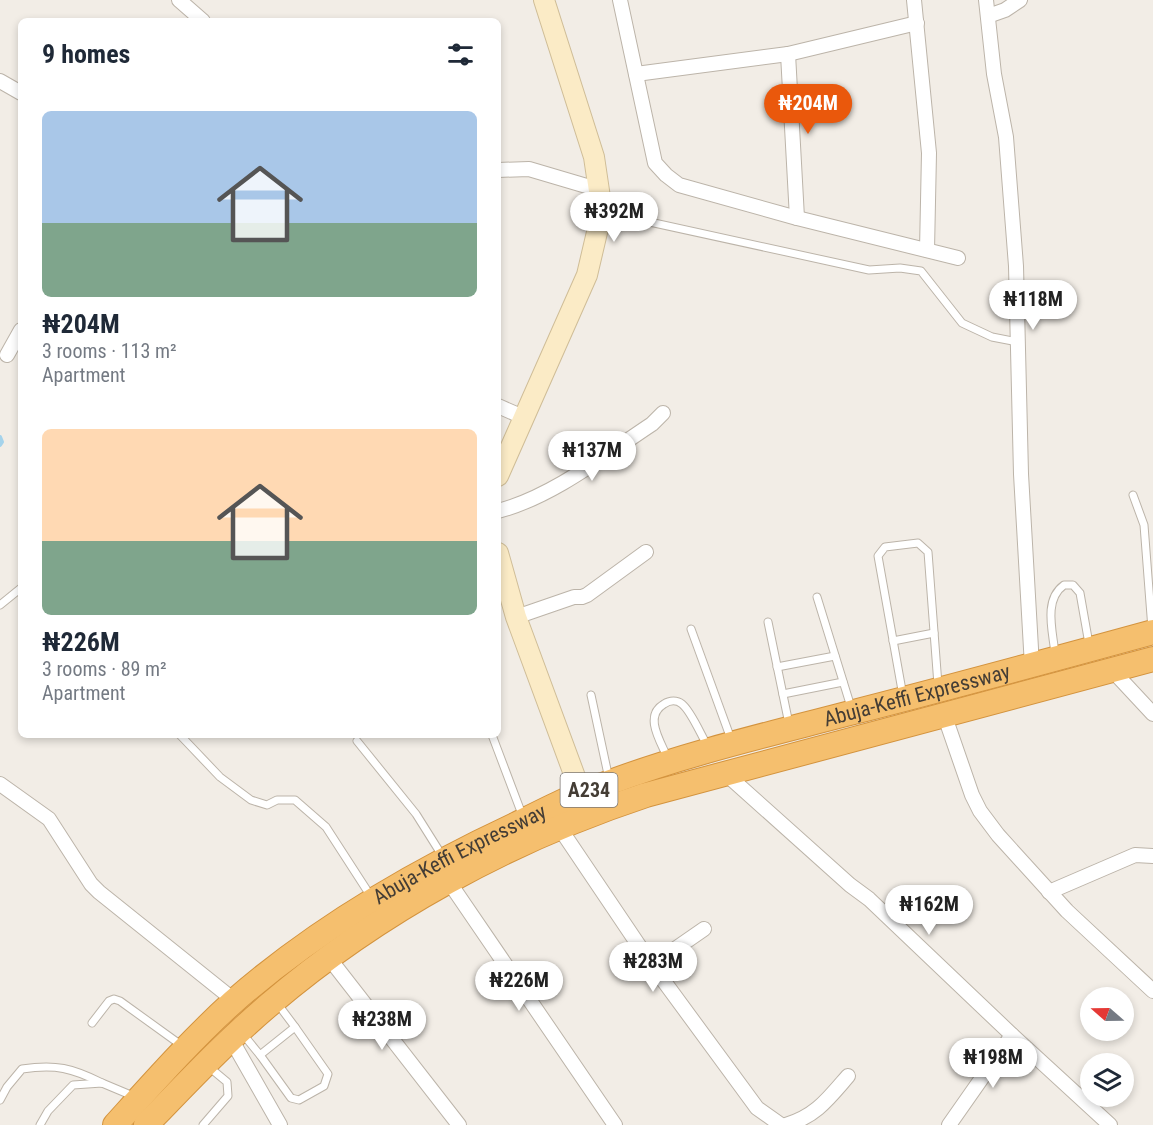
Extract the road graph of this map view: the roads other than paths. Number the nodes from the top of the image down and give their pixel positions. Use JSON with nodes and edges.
{"nodes":[{"id":1,"x":179,"y":0,"type":"edge"},
{"id":2,"x":544,"y":0,"type":"edge"},
{"id":3,"x":620,"y":0,"type":"edge"},
{"id":4,"x":914,"y":0,"type":"edge"},
{"id":5,"x":986,"y":0,"type":"edge"},
{"id":6,"x":1020,"y":0,"type":"edge"},
{"id":7,"x":988,"y":16,"type":"junction"},
{"id":8,"x":200,"y":18,"type":"edge"},
{"id":9,"x":917,"y":23,"type":"junction"},
{"id":10,"x":788,"y":54,"type":"junction"},
{"id":11,"x":636,"y":74,"type":"junction"},
{"id":12,"x":0,"y":81,"type":"edge"},
{"id":13,"x":18,"y":91,"type":"edge"},
{"id":14,"x":501,"y":170,"type":"edge"},
{"id":15,"x":600,"y":190,"type":"junction"},
{"id":16,"x":602,"y":212,"type":"junction"},
{"id":17,"x":797,"y":218,"type":"junction"},
{"id":18,"x":927,"y":250,"type":"junction"},
{"id":19,"x":958,"y":258,"type":"dead end"},
{"id":20,"x":18,"y":335,"type":"edge"},
{"id":21,"x":1018,"y":342,"type":"junction"},
{"id":22,"x":7,"y":354,"type":"dead end"},
{"id":23,"x":501,"y":407,"type":"edge"},
{"id":24,"x":663,"y":413,"type":"dead end"},
{"id":25,"x":523,"y":417,"type":"junction"},
{"id":26,"x":501,"y":469,"type":"edge"},
{"id":27,"x":1133,"y":495,"type":"dead end"},
{"id":28,"x":501,"y":510,"type":"edge"},
{"id":29,"x":646,"y":552,"type":"dead end"},
{"id":30,"x":501,"y":564,"type":"edge"},
{"id":31,"x":18,"y":590,"type":"edge"},
{"id":32,"x":817,"y":597,"type":"dead end"},
{"id":33,"x":0,"y":605,"type":"edge"},
{"id":34,"x":516,"y":617,"type":"junction"},
{"id":35,"x":768,"y":622,"type":"dead end"},
{"id":36,"x":691,"y":629,"type":"dead end"},
{"id":37,"x":1153,"y":632,"type":"edge"},
{"id":38,"x":934,"y":633,"type":"junction"},
{"id":39,"x":893,"y":641,"type":"junction"},
{"id":40,"x":1090,"y":649,"type":"junction"},
{"id":41,"x":835,"y":656,"type":"junction"},
{"id":42,"x":1153,"y":659,"type":"edge"},
{"id":43,"x":1044,"y":662,"type":"junction"},
{"id":44,"x":777,"y":667,"type":"junction"},
{"id":45,"x":1112,"y":670,"type":"junction"},
{"id":46,"x":843,"y":682,"type":"junction"},
{"id":47,"x":939,"y":690,"type":"junction"},
{"id":48,"x":783,"y":694,"type":"junction"},
{"id":49,"x":591,"y":695,"type":"dead end"},
{"id":50,"x":904,"y":699,"type":"junction"},
{"id":51,"x":1151,"y":709,"type":"edge"},
{"id":52,"x":853,"y":712,"type":"junction"},
{"id":53,"x":944,"y":714,"type":"junction"},
{"id":54,"x":790,"y":729,"type":"junction"},
{"id":55,"x":183,"y":738,"type":"edge"},
{"id":56,"x":493,"y":738,"type":"edge"},
{"id":57,"x":357,"y":741,"type":"dead end"},
{"id":58,"x":733,"y":744,"type":"junction"},
{"id":59,"x":710,"y":750,"type":"junction"},
{"id":60,"x":670,"y":763,"type":"junction"},
{"id":61,"x":726,"y":774,"type":"junction"},
{"id":62,"x":610,"y":782,"type":"junction"},
{"id":63,"x":0,"y":784,"type":"edge"},
{"id":64,"x":581,"y":793,"type":"junction"},
{"id":65,"x":524,"y":820,"type":"junction"},
{"id":66,"x":559,"y":827,"type":"junction"},
{"id":67,"x":1153,"y":856,"type":"edge"},
{"id":68,"x":447,"y":871,"type":"junction"},
{"id":69,"x":1049,"y":892,"type":"junction"},
{"id":70,"x":373,"y":900,"type":"junction"},
{"id":71,"x":704,"y":928,"type":"dead end"},
{"id":72,"x":329,"y":958,"type":"junction"},
{"id":73,"x":652,"y":965,"type":"junction"},
{"id":74,"x":1153,"y":991,"type":"edge"},
{"id":75,"x":275,"y":1000,"type":"junction"},
{"id":76,"x":235,"y":1001,"type":"junction"},
{"id":77,"x":92,"y":1023,"type":"dead end"},
{"id":78,"x":295,"y":1027,"type":"junction"},
{"id":79,"x":236,"y":1035,"type":"junction"},
{"id":80,"x":1012,"y":1035,"type":"junction"},
{"id":81,"x":185,"y":1049,"type":"junction"},
{"id":82,"x":260,"y":1055,"type":"junction"},
{"id":83,"x":206,"y":1064,"type":"junction"},
{"id":84,"x":848,"y":1076,"type":"dead end"},
{"id":85,"x":102,"y":1083,"type":"junction"},
{"id":86,"x":139,"y":1098,"type":"junction"},
{"id":87,"x":0,"y":1100,"type":"edge"},
{"id":88,"x":40,"y":1125,"type":"edge"},
{"id":89,"x":115,"y":1125,"type":"edge"},
{"id":90,"x":146,"y":1125,"type":"edge"},
{"id":91,"x":203,"y":1125,"type":"edge"},
{"id":92,"x":280,"y":1125,"type":"edge"},
{"id":93,"x":459,"y":1125,"type":"edge"},
{"id":94,"x":615,"y":1125,"type":"edge"},
{"id":95,"x":781,"y":1125,"type":"edge"},
{"id":96,"x":786,"y":1125,"type":"edge"},
{"id":97,"x":949,"y":1125,"type":"edge"},
{"id":98,"x":1110,"y":1125,"type":"edge"}],
"edges":[{"from":1,"to":8,"type":"street"},
{"from":2,"to":15,"type":"street"},
{"from":3,"to":11,"type":"street"},
{"from":4,"to":9,"type":"street"},
{"from":5,"to":7,"type":"street"},
{"from":6,"to":7,"type":"street"},
{"from":7,"to":21,"type":"street"},
{"from":9,"to":10,"type":"street"},
{"from":9,"to":18,"type":"street"},
{"from":10,"to":11,"type":"street"},
{"from":10,"to":17,"type":"street"},
{"from":11,"to":17,"type":"street"},
{"from":12,"to":13,"type":"street"},
{"from":14,"to":15,"type":"street"},
{"from":15,"to":16,"type":"street"},
{"from":16,"to":21,"type":"lane"},
{"from":16,"to":25,"type":"street"},
{"from":17,"to":18,"type":"street"},
{"from":18,"to":19,"type":"street"},
{"from":20,"to":22,"type":"street"},
{"from":21,"to":43,"type":"street"},
{"from":23,"to":25,"type":"street"},
{"from":24,"to":28,"type":"street"},
{"from":25,"to":26,"type":"street"},
{"from":27,"to":37,"type":"lane"},
{"from":29,"to":34,"type":"street"},
{"from":30,"to":34,"type":"street"},
{"from":31,"to":33,"type":"lane"},
{"from":32,"to":41,"type":"lane"},
{"from":34,"to":64,"type":"street"},
{"from":35,"to":44,"type":"lane"},
{"from":36,"to":58,"type":"lane"},
{"from":37,"to":40,"type":"highway","name":"Abuja-Keffi Expressway","number":"A234"},
{"from":38,"to":39,"type":"lane"},
{"from":38,"to":39,"type":"lane"},
{"from":38,"to":47,"type":"lane"},
{"from":39,"to":50,"type":"lane"},
{"from":40,"to":43,"type":"highway","name":"Abuja-Keffi Expressway","number":"A234"},
{"from":40,"to":43,"type":"lane"},
{"from":41,"to":44,"type":"lane"},
{"from":41,"to":46,"type":"lane"},
{"from":42,"to":45,"type":"highway","name":"Abuja-Keffi Expressway","number":"A234"},
{"from":43,"to":47,"type":"highway","name":"Abuja-Keffi Expressway","number":"A234"},
{"from":44,"to":48,"type":"lane"},
{"from":45,"to":51,"type":"street"},
{"from":45,"to":53,"type":"highway","name":"Abuja-Keffi Expressway","number":"A234"},
{"from":46,"to":48,"type":"lane"},
{"from":46,"to":52,"type":"lane"},
{"from":47,"to":50,"type":"highway","name":"Abuja-Keffi Expressway","number":"A234"},
{"from":48,"to":54,"type":"lane"},
{"from":49,"to":62,"type":"lane"},
{"from":50,"to":52,"type":"highway","name":"Abuja-Keffi Expressway","number":"A234"},
{"from":52,"to":54,"type":"highway","name":"Abuja-Keffi Expressway","number":"A234"},
{"from":53,"to":61,"type":"highway","name":"Abuja-Keffi Expressway","number":"A234"},
{"from":53,"to":69,"type":"street"},
{"from":54,"to":58,"type":"highway","name":"Abuja-Keffi Expressway","number":"A234"},
{"from":55,"to":70,"type":"lane"},
{"from":56,"to":65,"type":"lane"},
{"from":57,"to":68,"type":"lane"},
{"from":58,"to":59,"type":"highway","name":"Abuja-Keffi Expressway","number":"A234"},
{"from":59,"to":60,"type":"highway","name":"Abuja-Keffi Expressway","number":"A234"},
{"from":59,"to":60,"type":"lane"},
{"from":60,"to":62,"type":"highway","name":"Abuja-Keffi Expressway","number":"A234"},
{"from":61,"to":66,"type":"highway","name":"Abuja-Keffi Expressway","number":"A234"},
{"from":61,"to":80,"type":"street"},
{"from":62,"to":64,"type":"highway","name":"Abuja-Keffi Expressway","number":"A234"},
{"from":63,"to":76,"type":"street"},
{"from":64,"to":65,"type":"highway","name":"Abuja-Keffi Expressway","number":"A234"},
{"from":65,"to":68,"type":"highway","name":"Abuja-Keffi Expressway","number":"A234"},
{"from":66,"to":68,"type":"highway","name":"Abuja-Keffi Expressway","number":"A234"},
{"from":66,"to":73,"type":"street"},
{"from":67,"to":69,"type":"street"},
{"from":68,"to":70,"type":"highway","name":"Abuja-Keffi Expressway","number":"A234"},
{"from":68,"to":72,"type":"highway","name":"Abuja-Keffi Expressway","number":"A234"},
{"from":68,"to":94,"type":"street"},
{"from":69,"to":74,"type":"street"},
{"from":70,"to":76,"type":"highway","name":"Abuja-Keffi Expressway","number":"A234"},
{"from":71,"to":73,"type":"street"},
{"from":72,"to":75,"type":"highway","name":"Abuja-Keffi Expressway","number":"A234"},
{"from":72,"to":93,"type":"street"},
{"from":73,"to":95,"type":"street"},
{"from":75,"to":78,"type":"lane"},
{"from":75,"to":79,"type":"highway","name":"Abuja-Keffi Expressway","number":"A234"},
{"from":76,"to":81,"type":"highway","name":"Abuja-Keffi Expressway","number":"A234"},
{"from":77,"to":81,"type":"lane"},
{"from":78,"to":82,"type":"lane"},
{"from":78,"to":82,"type":"lane"},
{"from":79,"to":82,"type":"lane"},
{"from":79,"to":83,"type":"highway","name":"Abuja-Keffi Expressway","number":"A234"},
{"from":79,"to":92,"type":"street"},
{"from":80,"to":97,"type":"street"},
{"from":80,"to":98,"type":"street"},
{"from":81,"to":86,"type":"highway","name":"Abuja-Keffi Expressway","number":"A234"},
{"from":83,"to":90,"type":"highway","name":"Abuja-Keffi Expressway","number":"A234"},
{"from":83,"to":91,"type":"lane"},
{"from":84,"to":96,"type":"street"},
{"from":85,"to":86,"type":"lane"},
{"from":85,"to":87,"type":"lane"},
{"from":85,"to":88,"type":"lane"},
{"from":86,"to":89,"type":"highway","name":"Abuja-Keffi Expressway","number":"A234"}]}
